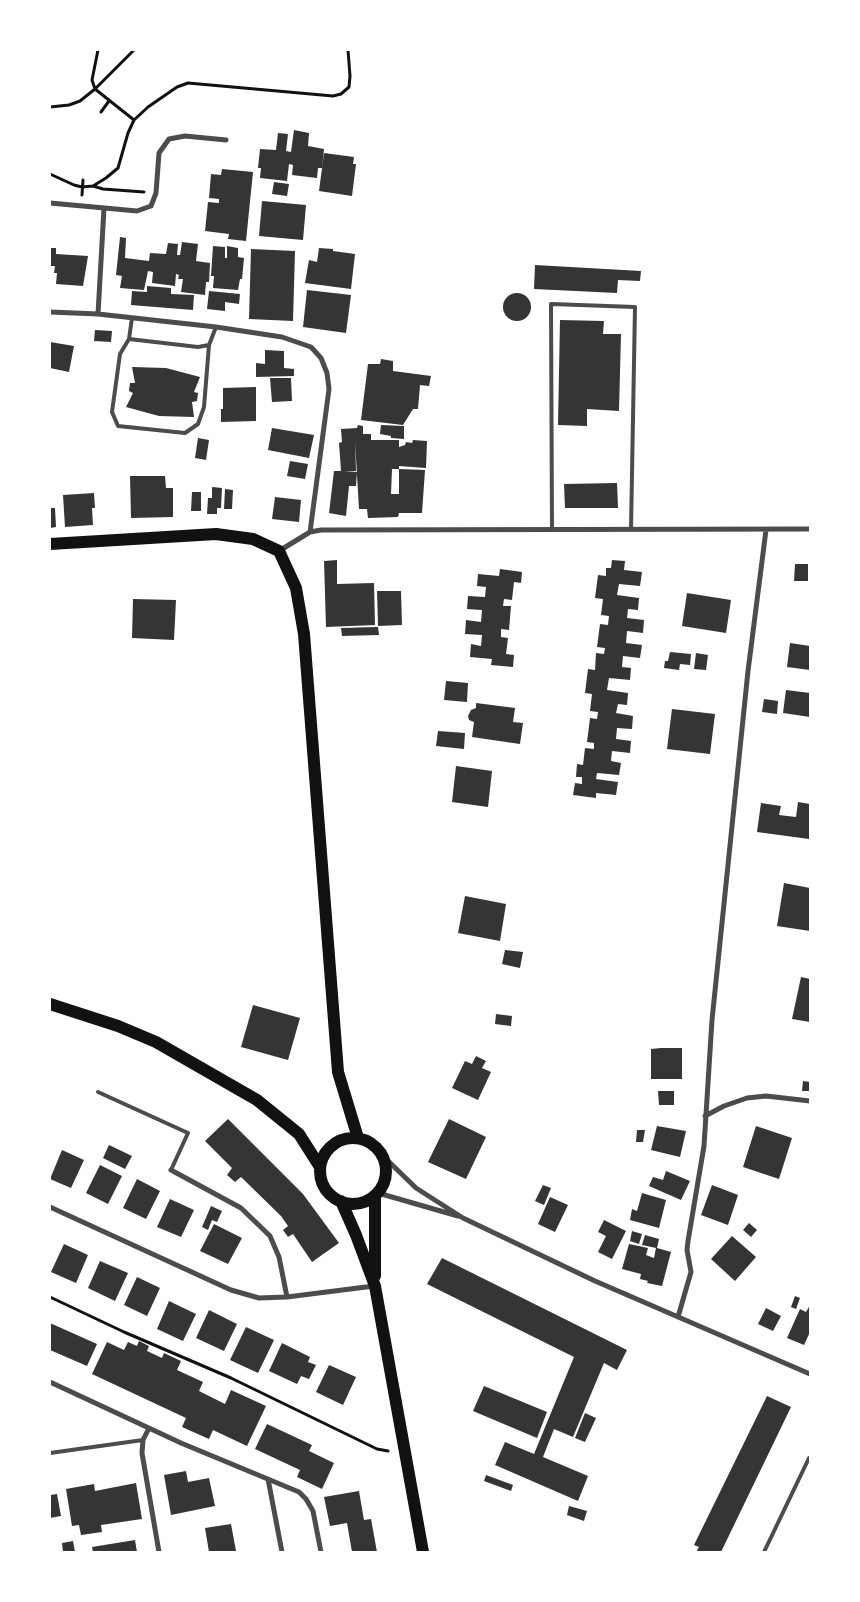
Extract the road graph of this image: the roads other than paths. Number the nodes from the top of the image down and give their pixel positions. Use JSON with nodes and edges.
{"nodes":[{"id":1,"x":226,"y":140,"type":"dead end"},
{"id":2,"x":50,"y":203,"type":"edge"},
{"id":3,"x":104,"y":208,"type":"junction"},
{"id":4,"x":50,"y":312,"type":"edge"},
{"id":5,"x":98,"y":314,"type":"junction"},
{"id":6,"x":132,"y":318,"type":"junction"},
{"id":7,"x":216,"y":327,"type":"junction"},
{"id":8,"x":129,"y":339,"type":"junction"},
{"id":9,"x":209,"y":345,"type":"junction"},
{"id":10,"x":552,"y":530,"type":"junction"},
{"id":11,"x":631,"y":530,"type":"junction"},
{"id":12,"x":766,"y":530,"type":"junction"},
{"id":13,"x":810,"y":530,"type":"edge"},
{"id":14,"x":310,"y":532,"type":"junction"},
{"id":15,"x":50,"y":544,"type":"edge"},
{"id":16,"x":280,"y":551,"type":"junction"},
{"id":17,"x":50,"y":1004,"type":"edge"},
{"id":18,"x":98,"y":1092,"type":"dead end"},
{"id":19,"x":810,"y":1101,"type":"edge"},
{"id":20,"x":706,"y":1116,"type":"junction"},
{"id":21,"x":358,"y":1138,"type":"junction"},
{"id":22,"x":383,"y":1156,"type":"junction"},
{"id":23,"x":320,"y":1167,"type":"junction"},
{"id":24,"x":171,"y":1170,"type":"joint"},
{"id":25,"x":376,"y":1195,"type":"junction"},
{"id":26,"x":340,"y":1202,"type":"junction"},
{"id":27,"x":50,"y":1206,"type":"edge"},
{"id":28,"x":463,"y":1218,"type":"junction"},
{"id":29,"x":375,"y":1286,"type":"junction"},
{"id":30,"x":287,"y":1297,"type":"junction"},
{"id":31,"x":678,"y":1316,"type":"junction"},
{"id":32,"x":810,"y":1374,"type":"edge"},
{"id":33,"x":50,"y":1382,"type":"edge"},
{"id":34,"x":149,"y":1428,"type":"junction"},
{"id":35,"x":143,"y":1440,"type":"junction"},
{"id":36,"x":50,"y":1453,"type":"edge"},
{"id":37,"x":809,"y":1458,"type":"dead end"},
{"id":38,"x":268,"y":1479,"type":"junction"},
{"id":39,"x":159,"y":1552,"type":"edge"},
{"id":40,"x":282,"y":1552,"type":"edge"},
{"id":41,"x":321,"y":1552,"type":"edge"},
{"id":42,"x":423,"y":1552,"type":"edge"},
{"id":43,"x":764,"y":1552,"type":"edge"}],
"edges":[{"from":1,"to":3,"type":"street"},
{"from":2,"to":3,"type":"street"},
{"from":3,"to":5,"type":"street"},
{"from":4,"to":5,"type":"street"},
{"from":5,"to":6,"type":"street"},
{"from":6,"to":7,"type":"street"},
{"from":6,"to":8,"type":"lane"},
{"from":7,"to":9,"type":"lane"},
{"from":7,"to":14,"type":"street"},
{"from":8,"to":9,"type":"lane"},
{"from":8,"to":9,"type":"lane"},
{"from":10,"to":11,"type":"street"},
{"from":10,"to":11,"type":"lane"},
{"from":10,"to":14,"type":"street"},
{"from":11,"to":12,"type":"street"},
{"from":12,"to":13,"type":"street"},
{"from":12,"to":20,"type":"street"},
{"from":14,"to":16,"type":"street"},
{"from":15,"to":16,"type":"main road"},
{"from":16,"to":21,"type":"main road"},
{"from":17,"to":23,"type":"main road"},
{"from":18,"to":24,"type":"lane"},
{"from":19,"to":20,"type":"street"},
{"from":20,"to":31,"type":"street"},
{"from":21,"to":22,"type":"main road"},
{"from":21,"to":23,"type":"main road"},
{"from":22,"to":25,"type":"main road"},
{"from":22,"to":28,"type":"street"},
{"from":23,"to":26,"type":"main road"},
{"from":24,"to":30,"type":"street"},
{"from":25,"to":26,"type":"main road"},
{"from":25,"to":28,"type":"street"},
{"from":25,"to":29,"type":"main road"},
{"from":26,"to":29,"type":"main road"},
{"from":27,"to":30,"type":"street"},
{"from":28,"to":31,"type":"street"},
{"from":29,"to":30,"type":"street"},
{"from":29,"to":42,"type":"main road"},
{"from":31,"to":32,"type":"street"},
{"from":33,"to":34,"type":"street"},
{"from":34,"to":35,"type":"street"},
{"from":34,"to":38,"type":"street"},
{"from":35,"to":36,"type":"lane"},
{"from":35,"to":39,"type":"street"},
{"from":37,"to":43,"type":"lane"},
{"from":38,"to":40,"type":"street"},
{"from":38,"to":41,"type":"street"}]}
